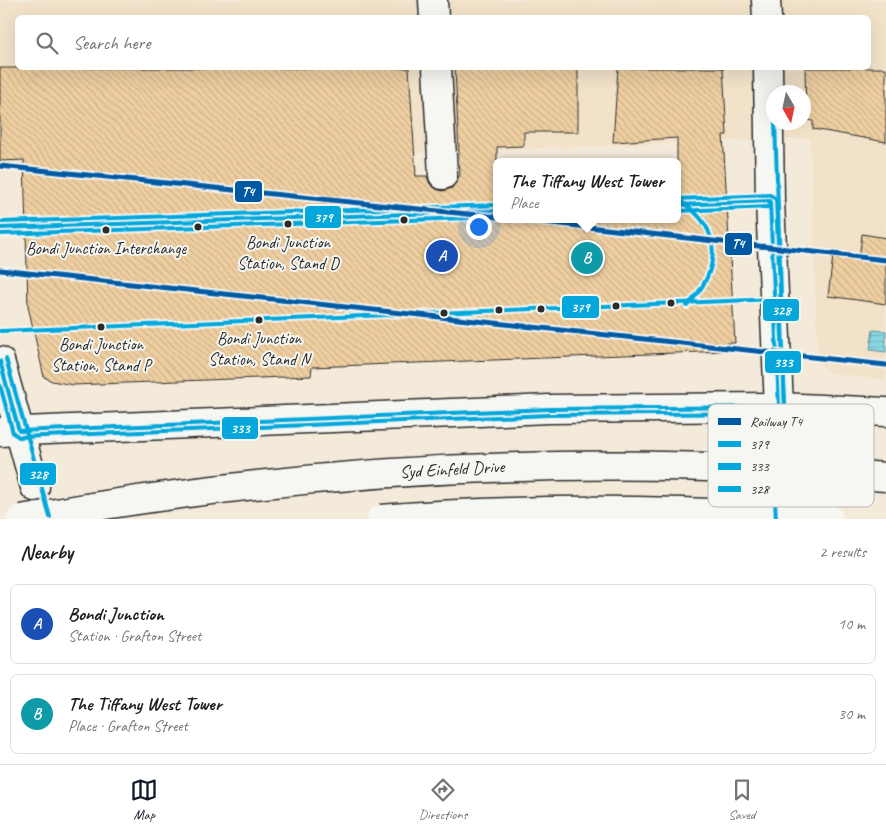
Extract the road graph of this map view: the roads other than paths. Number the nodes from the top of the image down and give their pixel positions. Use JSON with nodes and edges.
{"nodes":[{"id":1,"x":433,"y":0,"type":"edge"},
{"id":2,"x":766,"y":0,"type":"edge"},
{"id":3,"x":434,"y":15,"type":"edge"},
{"id":4,"x":767,"y":15,"type":"edge"},
{"id":5,"x":437,"y":70,"type":"edge"},
{"id":6,"x":768,"y":70,"type":"edge"},
{"id":7,"x":444,"y":175,"type":"dead end"},
{"id":8,"x":0,"y":361,"type":"edge"},
{"id":9,"x":779,"y":404,"type":"edge"},
{"id":10,"x":708,"y":408,"type":"edge"},
{"id":11,"x":10,"y":431,"type":"edge"},
{"id":12,"x":708,"y":466,"type":"edge"},
{"id":13,"x":36,"y":487,"type":"dead end"},
{"id":14,"x":21,"y":519,"type":"edge"},
{"id":15,"x":381,"y":519,"type":"edge"},
{"id":16,"x":829,"y":519,"type":"edge"}],
"edges":[{"from":1,"to":3,"type":"street"},
{"from":2,"to":4,"type":"street"},
{"from":5,"to":7,"type":"street"},
{"from":6,"to":9,"type":"street"},
{"from":8,"to":11,"type":"street"},
{"from":10,"to":11,"type":"street"},
{"from":11,"to":13,"type":"street"},
{"from":12,"to":14,"type":"street","name":"Syd Einfeld Drive","bridge":true},
{"from":15,"to":16,"type":"street","bridge":true}]}
